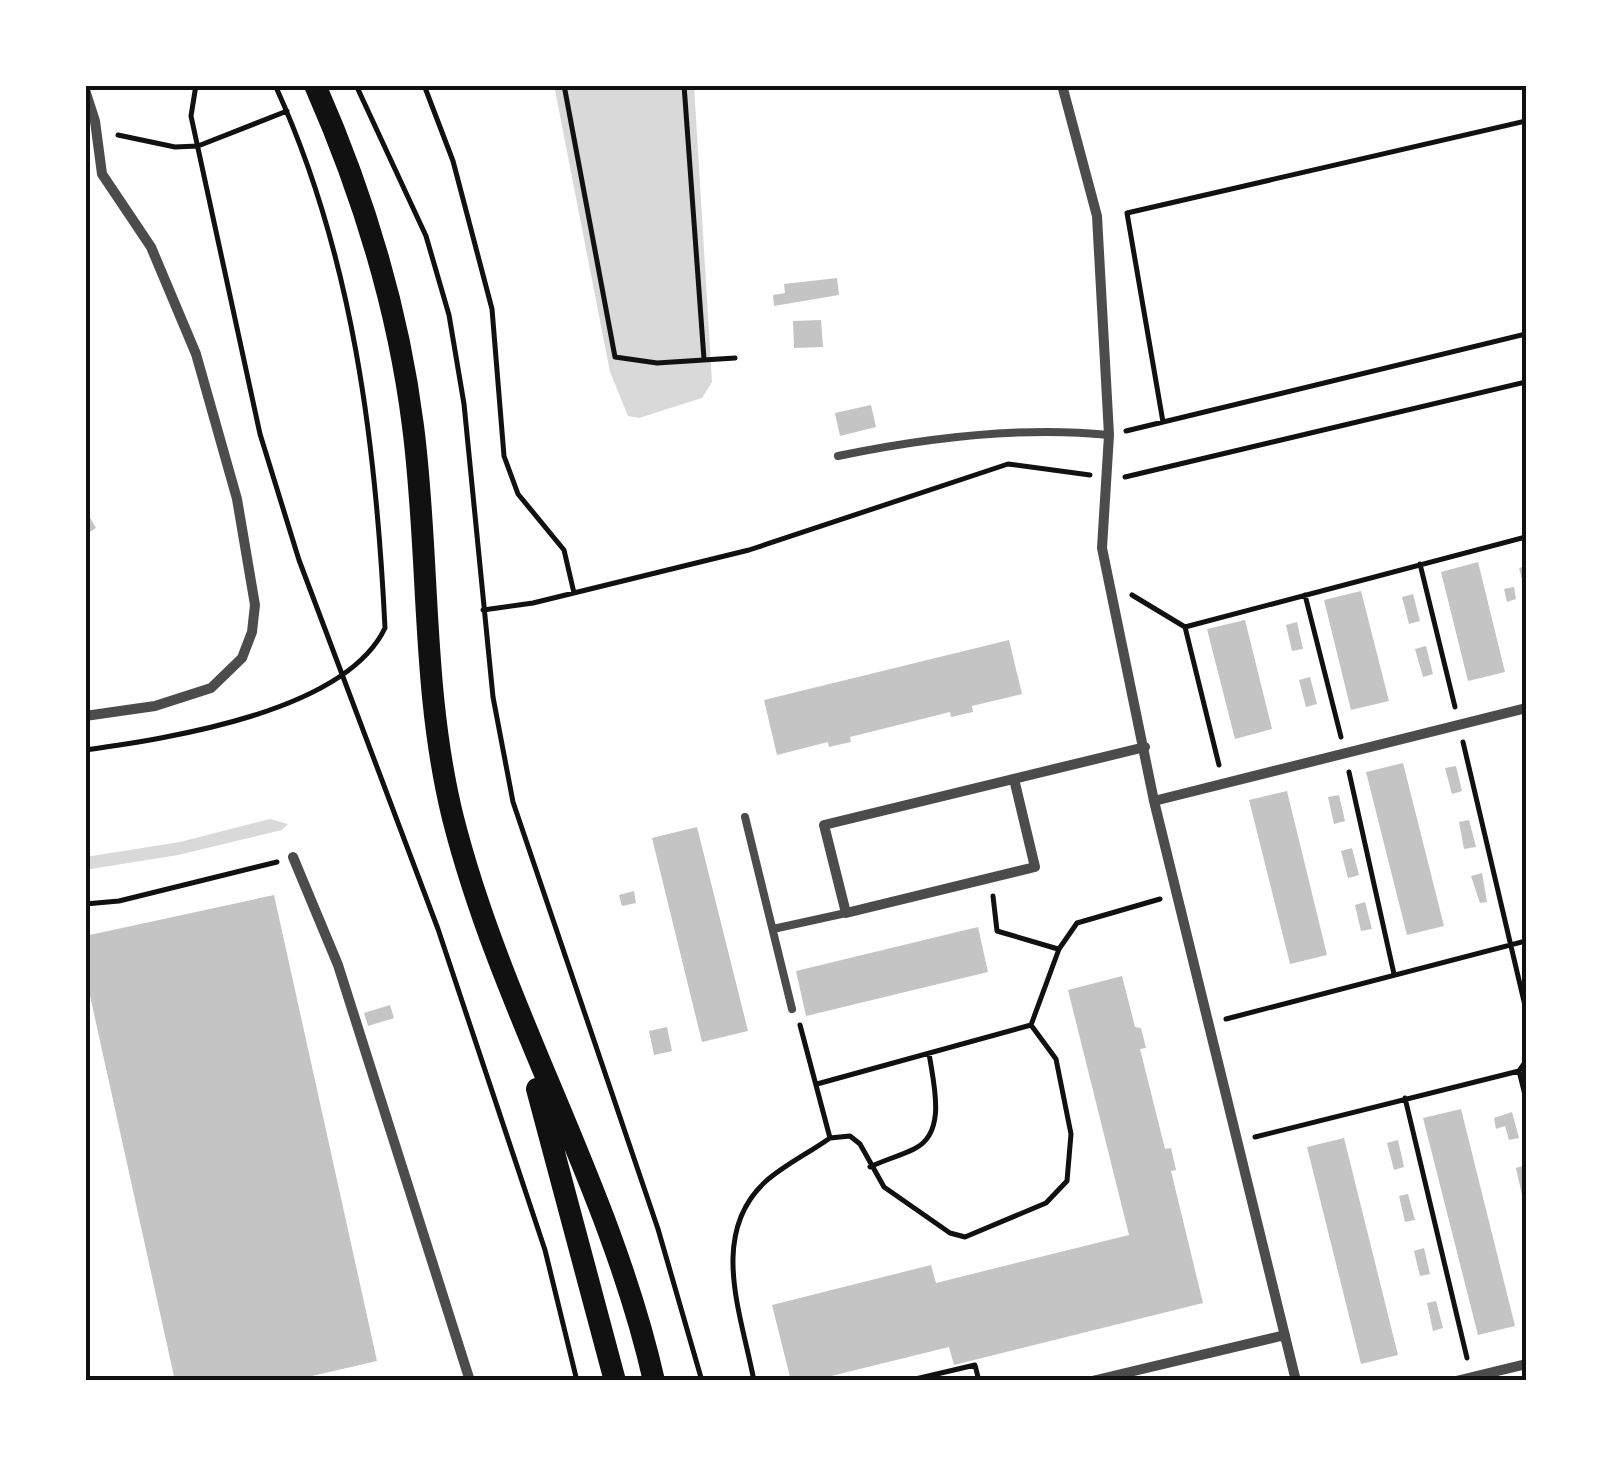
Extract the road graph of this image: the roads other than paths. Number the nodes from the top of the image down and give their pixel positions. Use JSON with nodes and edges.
{"nodes":[{"id":1,"x":314,"y":85,"type":"edge"},
{"id":2,"x":1062,"y":85,"type":"edge"},
{"id":3,"x":86,"y":93,"type":"edge"},
{"id":4,"x":1109,"y":435,"type":"junction"},
{"id":5,"x":838,"y":456,"type":"dead end"},
{"id":6,"x":1526,"y":708,"type":"edge"},
{"id":7,"x":85,"y":716,"type":"edge"},
{"id":8,"x":1145,"y":747,"type":"junction"},
{"id":9,"x":1014,"y":779,"type":"junction"},
{"id":10,"x":1154,"y":800,"type":"junction"},
{"id":11,"x":746,"y":817,"type":"dead end"},
{"id":12,"x":292,"y":857,"type":"road end"},
{"id":13,"x":846,"y":913,"type":"junction"},
{"id":14,"x":773,"y":929,"type":"junction"},
{"id":15,"x":792,"y":1009,"type":"road end"},
{"id":16,"x":516,"y":1013,"type":"junction"},
{"id":17,"x":1285,"y":1334,"type":"junction"},
{"id":18,"x":1526,"y":1364,"type":"edge"},
{"id":19,"x":1110,"y":1379,"type":"edge"},
{"id":20,"x":470,"y":1381,"type":"edge"},
{"id":21,"x":615,"y":1381,"type":"edge"},
{"id":22,"x":654,"y":1381,"type":"edge"},
{"id":23,"x":1092,"y":1381,"type":"edge"},
{"id":24,"x":1296,"y":1381,"type":"edge"},
{"id":25,"x":1456,"y":1381,"type":"edge"}],
"edges":[{"from":1,"to":16,"type":"main road"},
{"from":2,"to":4,"type":"street"},
{"from":3,"to":7,"type":"street"},
{"from":4,"to":5,"type":"lane"},
{"from":4,"to":8,"type":"street"},
{"from":6,"to":10,"type":"street"},
{"from":8,"to":9,"type":"street"},
{"from":8,"to":10,"type":"street"},
{"from":9,"to":13,"type":"street"},
{"from":9,"to":13,"type":"street"},
{"from":10,"to":17,"type":"street"},
{"from":11,"to":14,"type":"lane"},
{"from":12,"to":20,"type":"street"},
{"from":13,"to":14,"type":"lane"},
{"from":14,"to":15,"type":"lane"},
{"from":16,"to":21,"type":"main road"},
{"from":16,"to":22,"type":"main road"},
{"from":17,"to":19,"type":"street"},
{"from":17,"to":24,"type":"street"},
{"from":18,"to":25,"type":"street"},
{"from":19,"to":23,"type":"street"}]}
